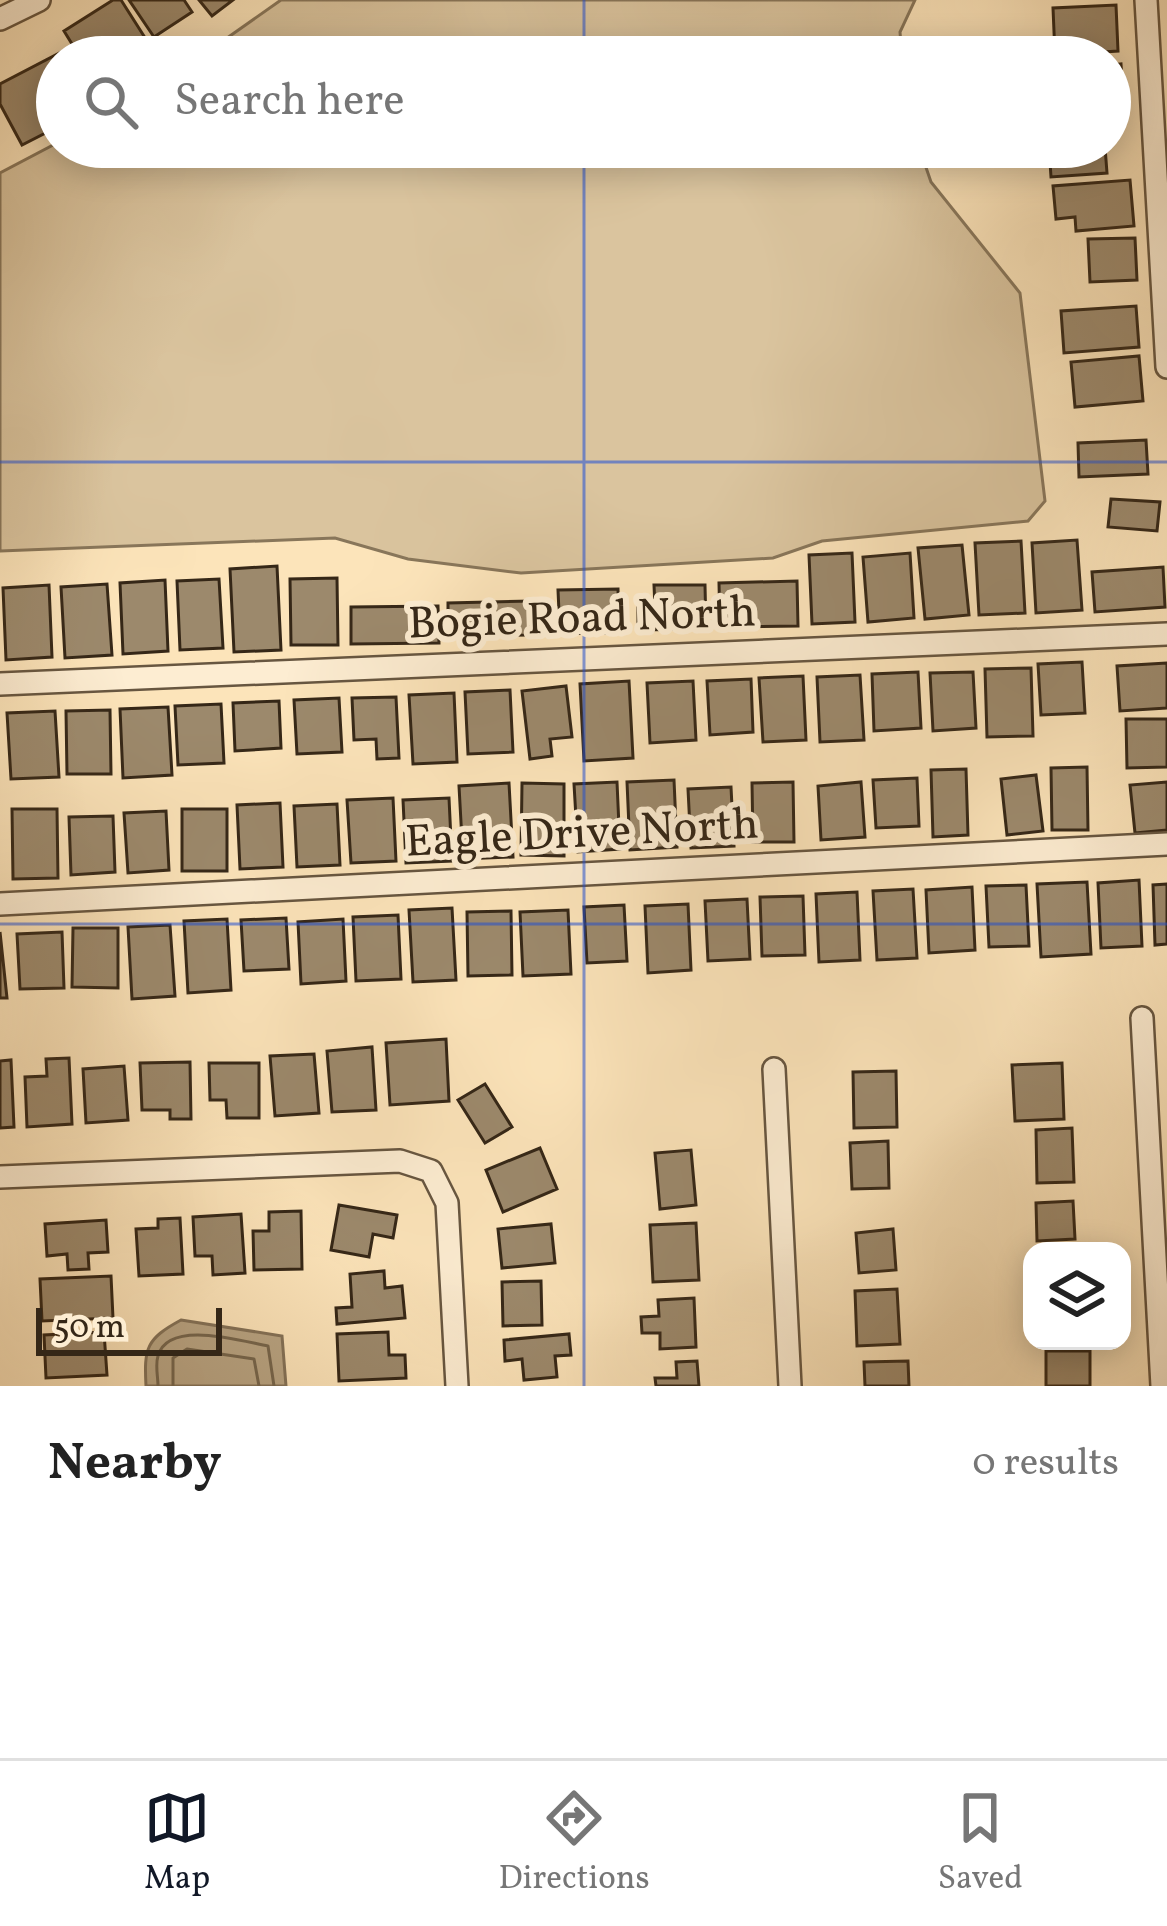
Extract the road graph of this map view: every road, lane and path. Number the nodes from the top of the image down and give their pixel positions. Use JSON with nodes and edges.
{"nodes":[{"id":1,"x":39,"y":0,"type":"edge"},
{"id":2,"x":1146,"y":0,"type":"edge"},
{"id":3,"x":0,"y":19,"type":"edge"},
{"id":4,"x":1167,"y":367,"type":"edge"},
{"id":5,"x":1167,"y":634,"type":"edge"},
{"id":6,"x":0,"y":683,"type":"edge"},
{"id":7,"x":1167,"y":844,"type":"edge"},
{"id":8,"x":0,"y":904,"type":"edge"},
{"id":9,"x":1142,"y":1018,"type":"dead end"},
{"id":10,"x":774,"y":1069,"type":"dead end"},
{"id":11,"x":0,"y":1177,"type":"edge"},
{"id":12,"x":457,"y":1386,"type":"edge"},
{"id":13,"x":790,"y":1386,"type":"edge"},
{"id":14,"x":1162,"y":1386,"type":"edge"}],
"edges":[{"from":1,"to":3,"type":"street"},
{"from":2,"to":4,"type":"street"},
{"from":5,"to":6,"type":"street","name":"Bogie Road North"},
{"from":7,"to":8,"type":"street","name":"Eagle Drive North"},
{"from":9,"to":14,"type":"street"},
{"from":10,"to":13,"type":"street"},
{"from":11,"to":12,"type":"street"}]}
